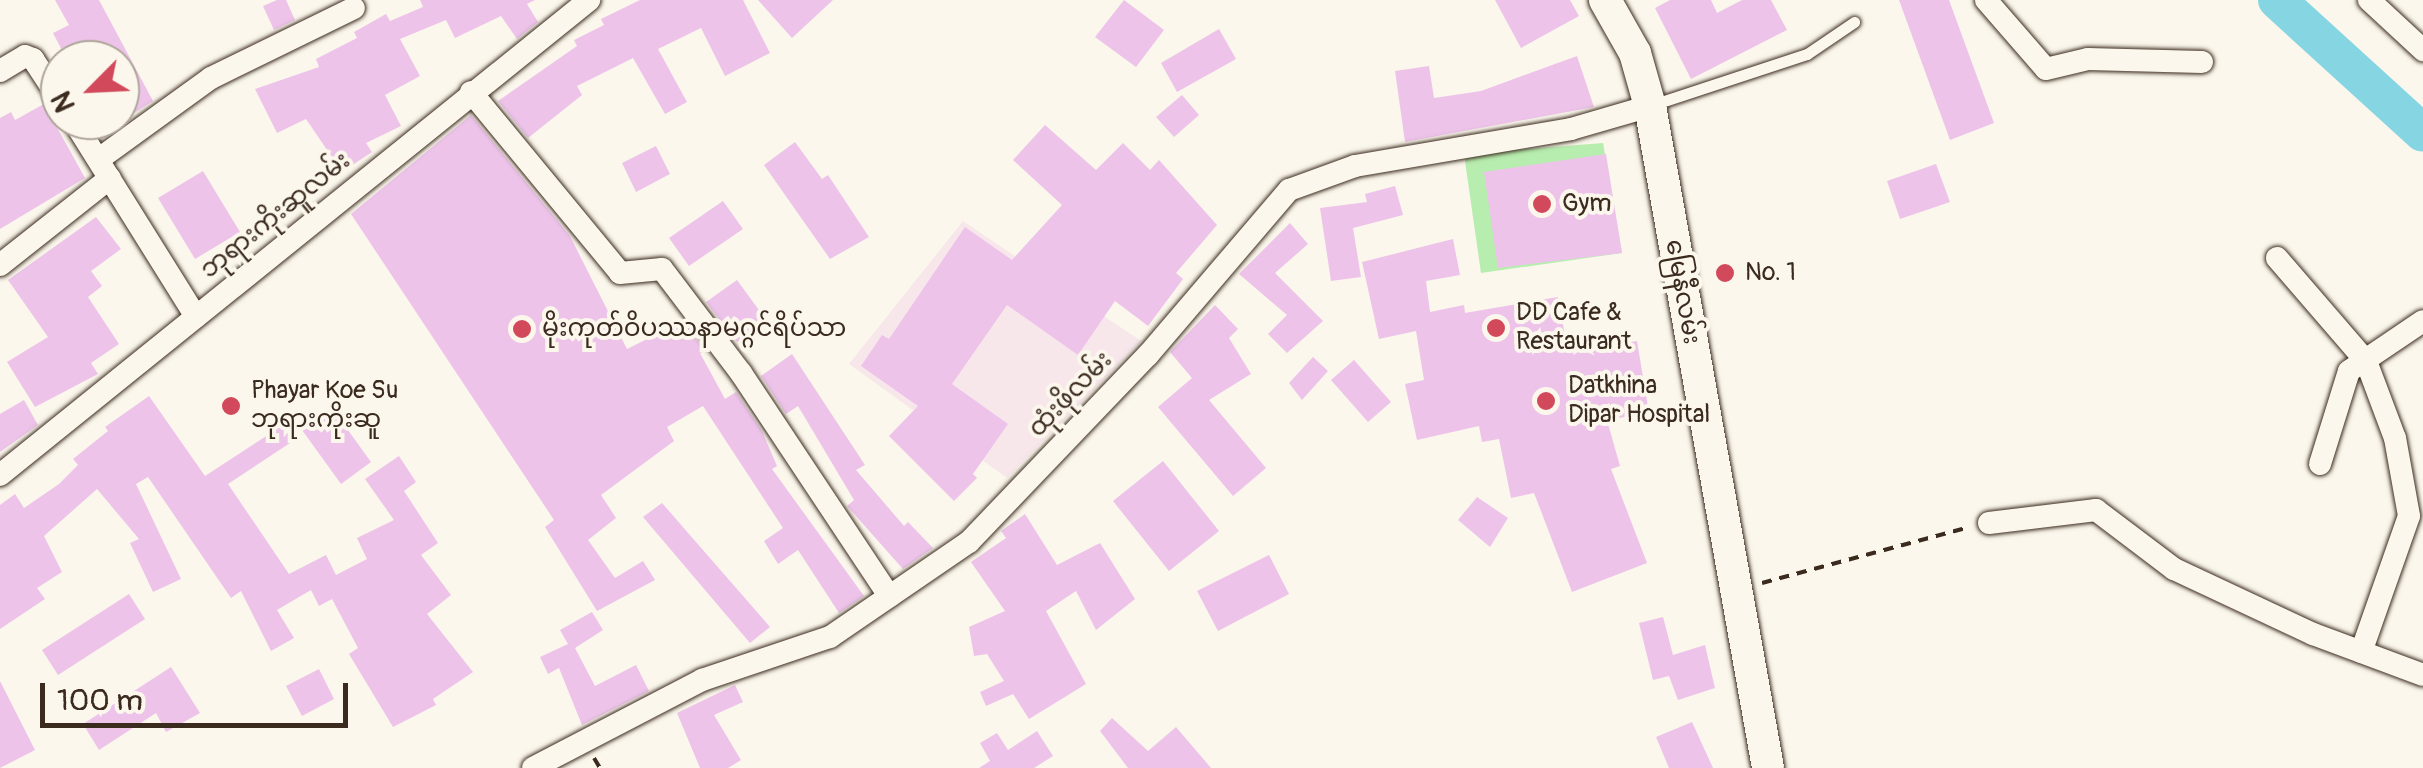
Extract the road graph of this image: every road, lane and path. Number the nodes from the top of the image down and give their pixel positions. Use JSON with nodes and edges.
{"nodes":[{"id":1,"x":589,"y":0,"type":"edge"},
{"id":2,"x":1606,"y":0,"type":"edge"},
{"id":3,"x":1986,"y":0,"type":"edge"},
{"id":4,"x":2369,"y":0,"type":"edge"},
{"id":5,"x":354,"y":8,"type":"dead end"},
{"id":6,"x":1854,"y":22,"type":"dead end"},
{"id":7,"x":2423,"y":50,"type":"edge"},
{"id":8,"x":2202,"y":62,"type":"dead end"},
{"id":9,"x":40,"y":68,"type":"edge"},
{"id":10,"x":0,"y":71,"type":"edge"},
{"id":11,"x":471,"y":92,"type":"junction"},
{"id":12,"x":1650,"y":106,"type":"junction"},
{"id":13,"x":86,"y":140,"type":"edge"},
{"id":14,"x":104,"y":169,"type":"junction"},
{"id":15,"x":2277,"y":258,"type":"dead end"},
{"id":16,"x":0,"y":266,"type":"edge"},
{"id":17,"x":196,"y":317,"type":"junction"},
{"id":18,"x":2423,"y":321,"type":"edge"},
{"id":19,"x":2366,"y":361,"type":"junction"},
{"id":20,"x":2320,"y":464,"type":"dead end"},
{"id":21,"x":0,"y":476,"type":"edge"},
{"id":22,"x":1989,"y":523,"type":"joint"},
{"id":23,"x":1732,"y":591,"type":"junction"},
{"id":24,"x":889,"y":596,"type":"junction"},
{"id":25,"x":2361,"y":652,"type":"junction"},
{"id":26,"x":2423,"y":675,"type":"edge"},
{"id":27,"x":532,"y":768,"type":"edge"},
{"id":28,"x":1768,"y":768,"type":"edge"}],
"edges":[{"from":1,"to":11,"type":"street","name":"ဘုရားကိုးဆူလမ်း"},
{"from":2,"to":12,"type":"main road","name":"မြေနီလမ်း"},
{"from":3,"to":8,"type":"street"},
{"from":4,"to":7,"type":"street"},
{"from":5,"to":14,"type":"street"},
{"from":6,"to":12,"type":"lane"},
{"from":9,"to":10,"type":"street"},
{"from":11,"to":17,"type":"street","name":"ဘုရားကိုးဆူလမ်း"},
{"from":11,"to":24,"type":"street"},
{"from":12,"to":23,"type":"main road","name":"မြေနီလမ်း"},
{"from":12,"to":24,"type":"street","name":"ထုံးဖိုလမ်း"},
{"from":13,"to":14,"type":"street"},
{"from":14,"to":16,"type":"street"},
{"from":14,"to":17,"type":"street"},
{"from":15,"to":19,"type":"street"},
{"from":17,"to":21,"type":"street","name":"ဘုရားကိုးဆူလမ်း"},
{"from":18,"to":19,"type":"street"},
{"from":19,"to":20,"type":"street"},
{"from":19,"to":25,"type":"street"},
{"from":22,"to":23,"type":"path"},
{"from":22,"to":25,"type":"street"},
{"from":23,"to":28,"type":"main road","name":"မြေနီလမ်း"},
{"from":24,"to":27,"type":"street","name":"ထုံးဖိုလမ်း"},
{"from":25,"to":26,"type":"street"}]}
